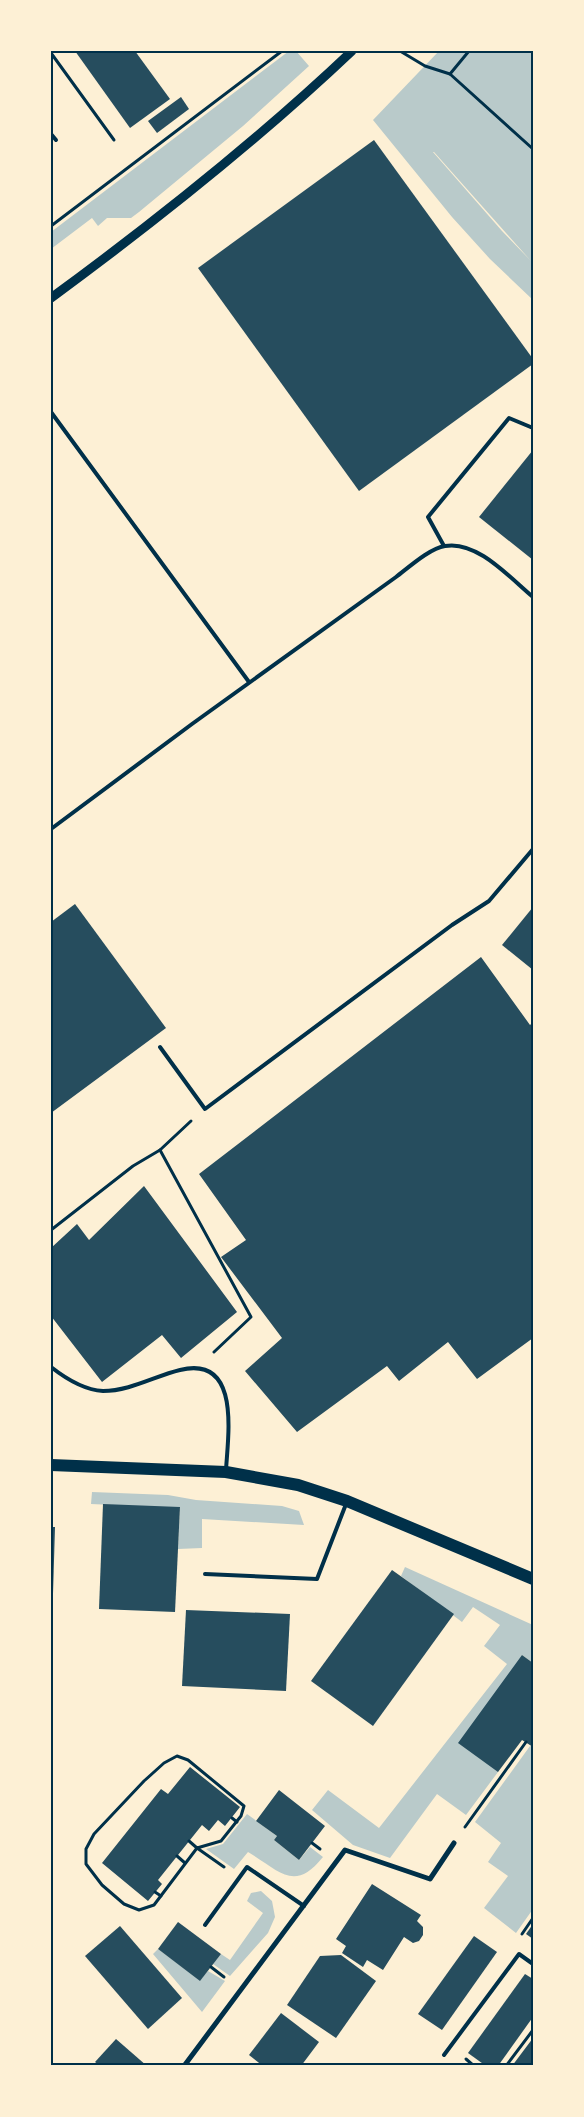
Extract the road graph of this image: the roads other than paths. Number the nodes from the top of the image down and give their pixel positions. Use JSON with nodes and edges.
{"nodes":[{"id":1,"x":352,"y":51,"type":"edge"},
{"id":2,"x":51,"y":134,"type":"edge"},
{"id":3,"x":56,"y":140,"type":"dead end"},
{"id":4,"x":51,"y":298,"type":"edge"},
{"id":5,"x":51,"y":412,"type":"edge"},
{"id":6,"x":533,"y":428,"type":"edge"},
{"id":7,"x":444,"y":546,"type":"junction"},
{"id":8,"x":533,"y":597,"type":"edge"},
{"id":9,"x":249,"y":682,"type":"junction"},
{"id":10,"x":51,"y":829,"type":"edge"},
{"id":11,"x":533,"y":849,"type":"edge"},
{"id":12,"x":160,"y":1047,"type":"dead end"},
{"id":13,"x":51,"y":1367,"type":"edge"},
{"id":14,"x":51,"y":1465,"type":"edge"},
{"id":15,"x":226,"y":1472,"type":"junction"},
{"id":16,"x":347,"y":1501,"type":"junction"},
{"id":17,"x":205,"y":1574,"type":"dead end"},
{"id":18,"x":533,"y":1579,"type":"edge"},
{"id":19,"x":454,"y":1843,"type":"road end"},
{"id":20,"x":304,"y":1906,"type":"junction"},
{"id":21,"x":205,"y":1925,"type":"dead end"},
{"id":22,"x":533,"y":1964,"type":"edge"},
{"id":23,"x":444,"y":2055,"type":"dead end"},
{"id":24,"x":184,"y":2066,"type":"edge"}],
"edges":[{"from":1,"to":4,"type":"street"},
{"from":2,"to":3,"type":"lane"},
{"from":5,"to":9,"type":"lane"},
{"from":6,"to":7,"type":"lane"},
{"from":7,"to":8,"type":"lane"},
{"from":7,"to":9,"type":"lane"},
{"from":9,"to":10,"type":"lane"},
{"from":11,"to":12,"type":"lane"},
{"from":13,"to":15,"type":"lane"},
{"from":14,"to":15,"type":"main road"},
{"from":15,"to":16,"type":"main road"},
{"from":16,"to":17,"type":"lane"},
{"from":16,"to":18,"type":"main road"},
{"from":19,"to":20,"type":"street"},
{"from":20,"to":21,"type":"lane"},
{"from":20,"to":24,"type":"street"},
{"from":22,"to":23,"type":"lane"}]}
